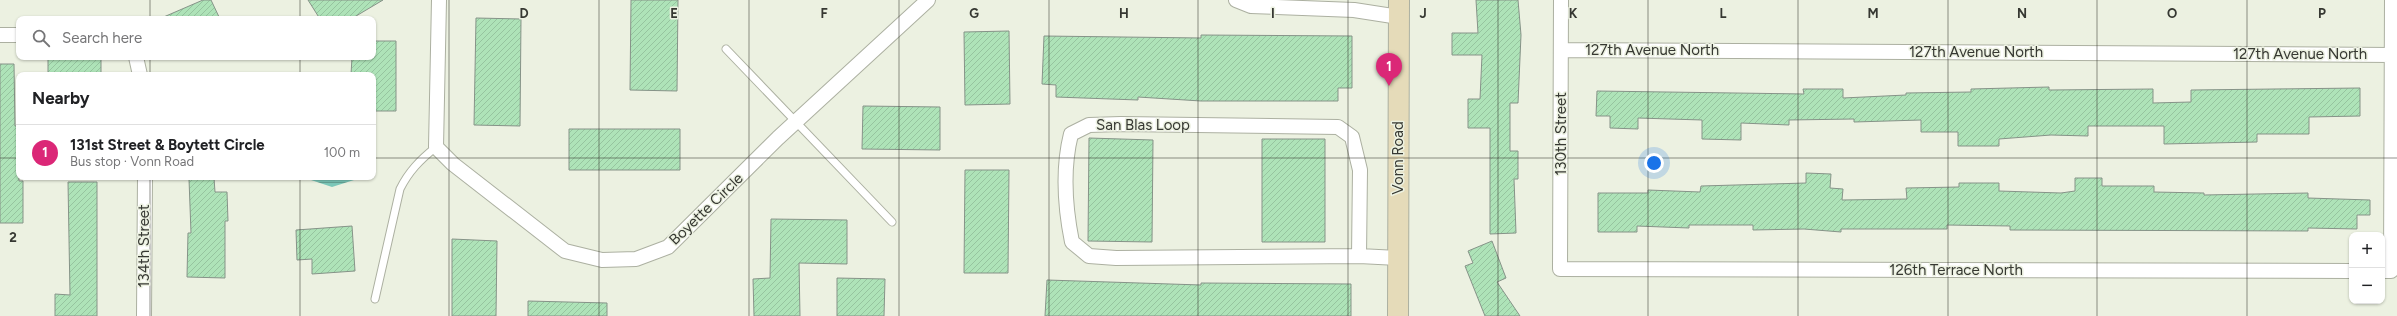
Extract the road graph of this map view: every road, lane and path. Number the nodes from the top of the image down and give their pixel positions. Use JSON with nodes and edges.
{"nodes":[{"id":1,"x":439,"y":0,"type":"edge"},
{"id":2,"x":928,"y":0,"type":"edge"},
{"id":3,"x":1236,"y":0,"type":"edge"},
{"id":4,"x":1561,"y":0,"type":"edge"},
{"id":5,"x":2392,"y":0,"type":"edge"},
{"id":6,"x":1399,"y":9,"type":"edge"},
{"id":7,"x":0,"y":35,"type":"edge"},
{"id":8,"x":16,"y":35,"type":"edge"},
{"id":9,"x":726,"y":49,"type":"dead end"},
{"id":10,"x":1561,"y":50,"type":"junction"},
{"id":11,"x":2392,"y":55,"type":"junction"},
{"id":12,"x":137,"y":60,"type":"edge"},
{"id":13,"x":139,"y":72,"type":"edge"},
{"id":14,"x":795,"y":123,"type":"junction"},
{"id":15,"x":436,"y":147,"type":"junction"},
{"id":16,"x":145,"y":180,"type":"edge"},
{"id":17,"x":892,"y":222,"type":"dead end"},
{"id":18,"x":1359,"y":256,"type":"junction"},
{"id":19,"x":1398,"y":258,"type":"junction"},
{"id":20,"x":1560,"y":269,"type":"joint"},
{"id":21,"x":2349,"y":271,"type":"edge"},
{"id":22,"x":2387,"y":271,"type":"edge"},
{"id":23,"x":375,"y":299,"type":"dead end"},
{"id":24,"x":144,"y":316,"type":"edge"},
{"id":25,"x":1398,"y":316,"type":"edge"}],
"edges":[{"from":1,"to":15,"type":"street"},
{"from":2,"to":14,"type":"street","name":"Boyette Circle"},
{"from":3,"to":6,"type":"street"},
{"from":4,"to":10,"type":"street","name":"130th Street"},
{"from":5,"to":11,"type":"street"},
{"from":6,"to":19,"type":"street","name":"Vonn Road"},
{"from":7,"to":8,"type":"street"},
{"from":9,"to":14,"type":"lane"},
{"from":10,"to":11,"type":"street","name":"127th Avenue North"},
{"from":10,"to":20,"type":"street","name":"130th Street"},
{"from":11,"to":22,"type":"street"},
{"from":12,"to":13,"type":"street"},
{"from":14,"to":15,"type":"street","name":"Boyette Circle"},
{"from":14,"to":17,"type":"lane"},
{"from":15,"to":23,"type":"lane"},
{"from":16,"to":24,"type":"street","name":"134th Street"},
{"from":18,"to":18,"type":"street","name":"San Blas Loop"},
{"from":18,"to":19,"type":"street","name":"San Blas Loop"},
{"from":19,"to":25,"type":"street","name":"Vonn Road"},
{"from":20,"to":21,"type":"street","name":"126th Terrace North"}]}
